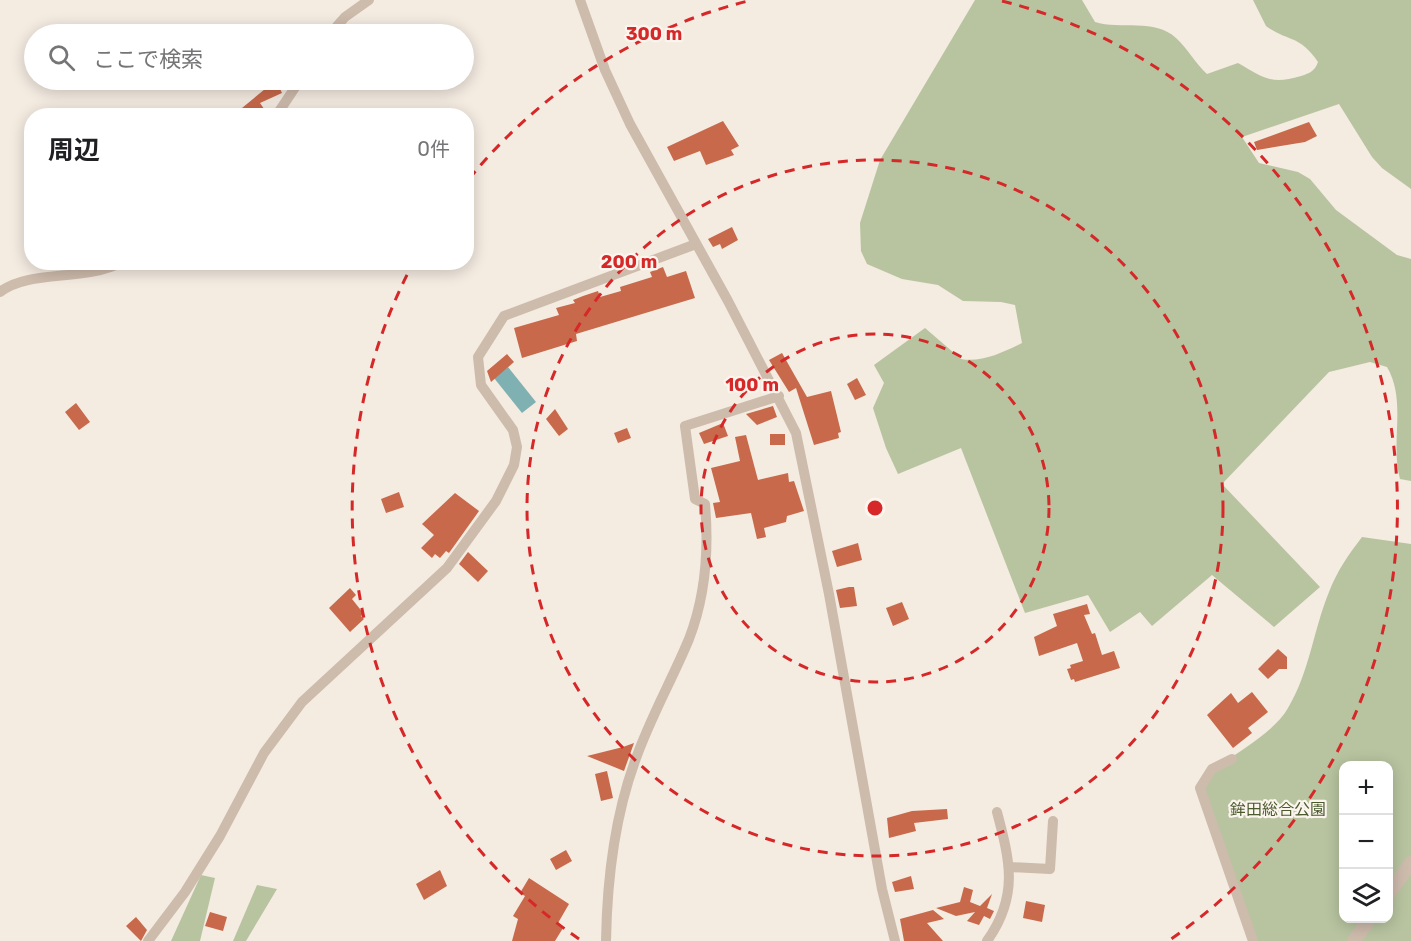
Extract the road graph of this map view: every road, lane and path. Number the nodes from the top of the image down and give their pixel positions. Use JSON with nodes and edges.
{"nodes":[{"id":1,"x":369,"y":0,"type":"edge"},
{"id":2,"x":580,"y":0,"type":"edge"},
{"id":3,"x":339,"y":24,"type":"edge"},
{"id":4,"x":293,"y":90,"type":"edge"},
{"id":5,"x":281,"y":108,"type":"edge"},
{"id":6,"x":696,"y":244,"type":"junction"},
{"id":7,"x":104,"y":270,"type":"edge"},
{"id":8,"x":0,"y":292,"type":"edge"},
{"id":9,"x":779,"y":396,"type":"junction"},
{"id":10,"x":1232,"y":759,"type":"dead end"},
{"id":11,"x":998,"y":812,"type":"dead end"},
{"id":12,"x":1053,"y":821,"type":"dead end"},
{"id":13,"x":1411,"y":863,"type":"edge"},
{"id":14,"x":1010,"y":867,"type":"junction"},
{"id":15,"x":1393,"y":888,"type":"edge"},
{"id":16,"x":1367,"y":923,"type":"edge"},
{"id":17,"x":148,"y":941,"type":"edge"},
{"id":18,"x":606,"y":941,"type":"edge"},
{"id":19,"x":895,"y":941,"type":"edge"},
{"id":20,"x":987,"y":941,"type":"edge"},
{"id":21,"x":1253,"y":941,"type":"edge"},
{"id":22,"x":1354,"y":941,"type":"edge"}],
"edges":[{"from":1,"to":3,"type":"street"},
{"from":2,"to":6,"type":"street"},
{"from":4,"to":5,"type":"street"},
{"from":6,"to":9,"type":"street"},
{"from":6,"to":17,"type":"street"},
{"from":7,"to":8,"type":"street"},
{"from":9,"to":18,"type":"street"},
{"from":9,"to":19,"type":"street"},
{"from":10,"to":21,"type":"street"},
{"from":11,"to":14,"type":"street"},
{"from":12,"to":14,"type":"street"},
{"from":13,"to":15,"type":"street"},
{"from":14,"to":20,"type":"street"},
{"from":16,"to":22,"type":"street"}]}
